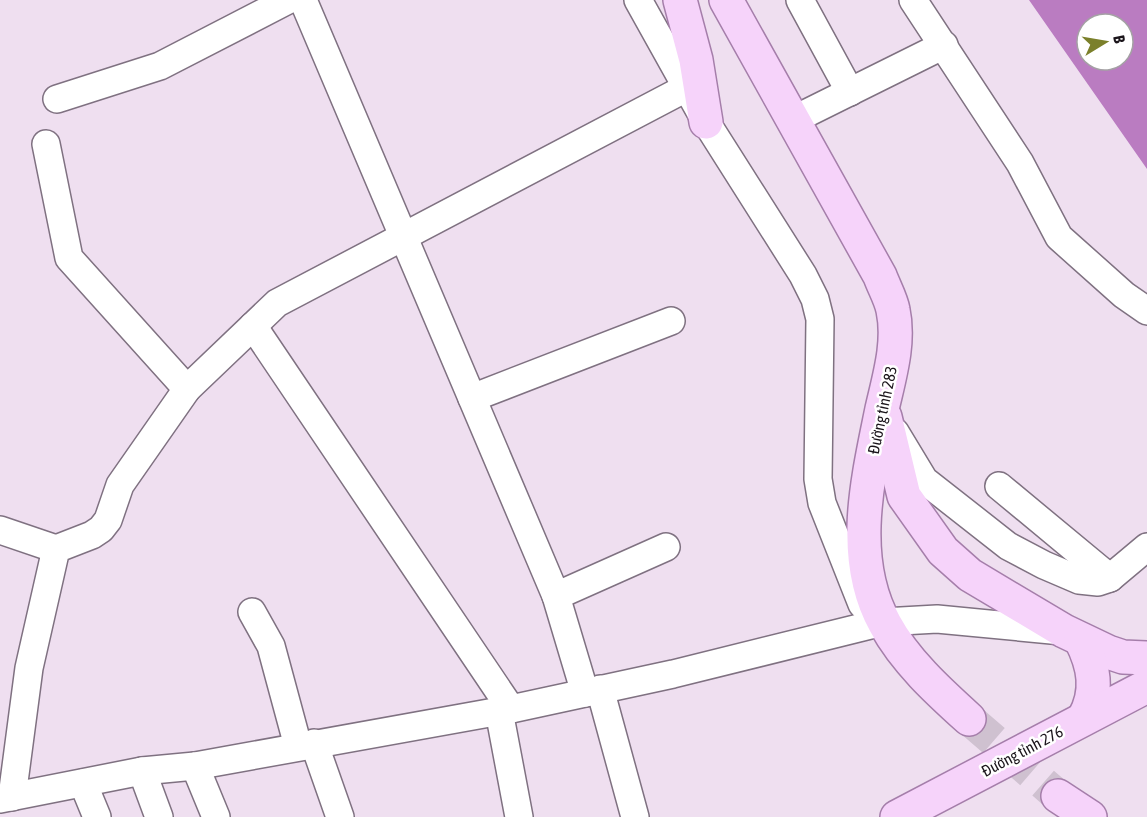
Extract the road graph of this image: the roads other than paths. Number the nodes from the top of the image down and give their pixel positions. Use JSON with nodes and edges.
{"nodes":[{"id":1,"x":288,"y":0,"type":"edge"},
{"id":2,"x":303,"y":0,"type":"edge"},
{"id":3,"x":638,"y":0,"type":"edge"},
{"id":4,"x":680,"y":0,"type":"edge"},
{"id":5,"x":726,"y":0,"type":"edge"},
{"id":6,"x":800,"y":0,"type":"edge"},
{"id":7,"x":913,"y":0,"type":"edge"},
{"id":8,"x":944,"y":45,"type":"junction"},
{"id":9,"x":686,"y":88,"type":"junction"},
{"id":10,"x":850,"y":92,"type":"junction"},
{"id":11,"x":57,"y":99,"type":"dead end"},
{"id":12,"x":795,"y":119,"type":"junction"},
{"id":13,"x":706,"y":122,"type":"junction"},
{"id":14,"x":46,"y":144,"type":"dead end"},
{"id":15,"x":404,"y":237,"type":"junction"},
{"id":16,"x":1147,"y":311,"type":"edge"},
{"id":17,"x":671,"y":321,"type":"dead end"},
{"id":18,"x":253,"y":326,"type":"junction"},
{"id":19,"x":188,"y":389,"type":"junction"},
{"id":20,"x":472,"y":398,"type":"junction"},
{"id":21,"x":883,"y":407,"type":"junction"},
{"id":22,"x":999,"y":486,"type":"dead end"},
{"id":23,"x":0,"y":530,"type":"edge"},
{"id":24,"x":666,"y":546,"type":"dead end"},
{"id":25,"x":1147,"y":547,"type":"edge"},
{"id":26,"x":56,"y":549,"type":"junction"},
{"id":27,"x":1110,"y":578,"type":"junction"},
{"id":28,"x":556,"y":596,"type":"junction"},
{"id":29,"x":252,"y":612,"type":"dead end"},
{"id":30,"x":884,"y":622,"type":"junction"},
{"id":31,"x":1072,"y":635,"type":"junction"},
{"id":32,"x":1147,"y":658,"type":"edge"},
{"id":33,"x":1143,"y":690,"type":"edge"},
{"id":34,"x":592,"y":691,"type":"junction"},
{"id":35,"x":505,"y":710,"type":"junction"},
{"id":36,"x":1084,"y":718,"type":"junction"},
{"id":37,"x":969,"y":719,"type":"tunnel mouth"},
{"id":38,"x":306,"y":744,"type":"junction"},
{"id":39,"x":195,"y":766,"type":"junction"},
{"id":40,"x":142,"y":771,"type":"junction"},
{"id":41,"x":83,"y":783,"type":"junction"},
{"id":42,"x":1058,"y":796,"type":"tunnel mouth"},
{"id":43,"x":6,"y":798,"type":"edge"},
{"id":44,"x":97,"y":817,"type":"edge"},
{"id":45,"x":159,"y":817,"type":"edge"},
{"id":46,"x":216,"y":817,"type":"edge"},
{"id":47,"x":340,"y":817,"type":"edge"},
{"id":48,"x":519,"y":817,"type":"edge"},
{"id":49,"x":636,"y":817,"type":"edge"},
{"id":50,"x":897,"y":817,"type":"edge"},
{"id":51,"x":1090,"y":817,"type":"edge"}],
"edges":[{"from":1,"to":11,"type":"street"},
{"from":2,"to":15,"type":"street"},
{"from":3,"to":9,"type":"street"},
{"from":4,"to":13,"type":"main road"},
{"from":5,"to":12,"type":"main road","name":"Đường tỉnh 283"},
{"from":6,"to":10,"type":"street"},
{"from":7,"to":8,"type":"street"},
{"from":8,"to":10,"type":"street"},
{"from":8,"to":16,"type":"street"},
{"from":9,"to":13,"type":"street"},
{"from":9,"to":15,"type":"street"},
{"from":10,"to":12,"type":"street"},
{"from":12,"to":21,"type":"main road","name":"Đường tỉnh 283"},
{"from":13,"to":30,"type":"street"},
{"from":14,"to":19,"type":"street"},
{"from":15,"to":18,"type":"street"},
{"from":15,"to":20,"type":"street"},
{"from":17,"to":20,"type":"street"},
{"from":18,"to":19,"type":"street"},
{"from":18,"to":35,"type":"street"},
{"from":19,"to":26,"type":"street"},
{"from":20,"to":28,"type":"street"},
{"from":21,"to":27,"type":"street"},
{"from":21,"to":30,"type":"main road","name":"Đường tỉnh 283"},
{"from":21,"to":31,"type":"main road"},
{"from":22,"to":27,"type":"street"},
{"from":23,"to":26,"type":"street"},
{"from":24,"to":28,"type":"street"},
{"from":25,"to":27,"type":"street"},
{"from":26,"to":43,"type":"street"},
{"from":28,"to":34,"type":"street"},
{"from":29,"to":38,"type":"street"},
{"from":30,"to":31,"type":"street"},
{"from":30,"to":34,"type":"street"},
{"from":30,"to":37,"type":"main road","name":"Đường tỉnh 283"},
{"from":31,"to":32,"type":"main road"},
{"from":31,"to":36,"type":"main road"},
{"from":33,"to":36,"type":"main road","name":"Đường tỉnh 276"},
{"from":34,"to":35,"type":"street"},
{"from":34,"to":49,"type":"street"},
{"from":35,"to":38,"type":"street"},
{"from":35,"to":48,"type":"street"},
{"from":36,"to":50,"type":"main road","name":"Đường tỉnh 276"},
{"from":38,"to":39,"type":"street"},
{"from":38,"to":47,"type":"street"},
{"from":39,"to":40,"type":"street"},
{"from":39,"to":46,"type":"street"},
{"from":40,"to":41,"type":"street"},
{"from":40,"to":45,"type":"street"},
{"from":41,"to":43,"type":"street"},
{"from":41,"to":44,"type":"street"},
{"from":42,"to":51,"type":"main road"}]}
